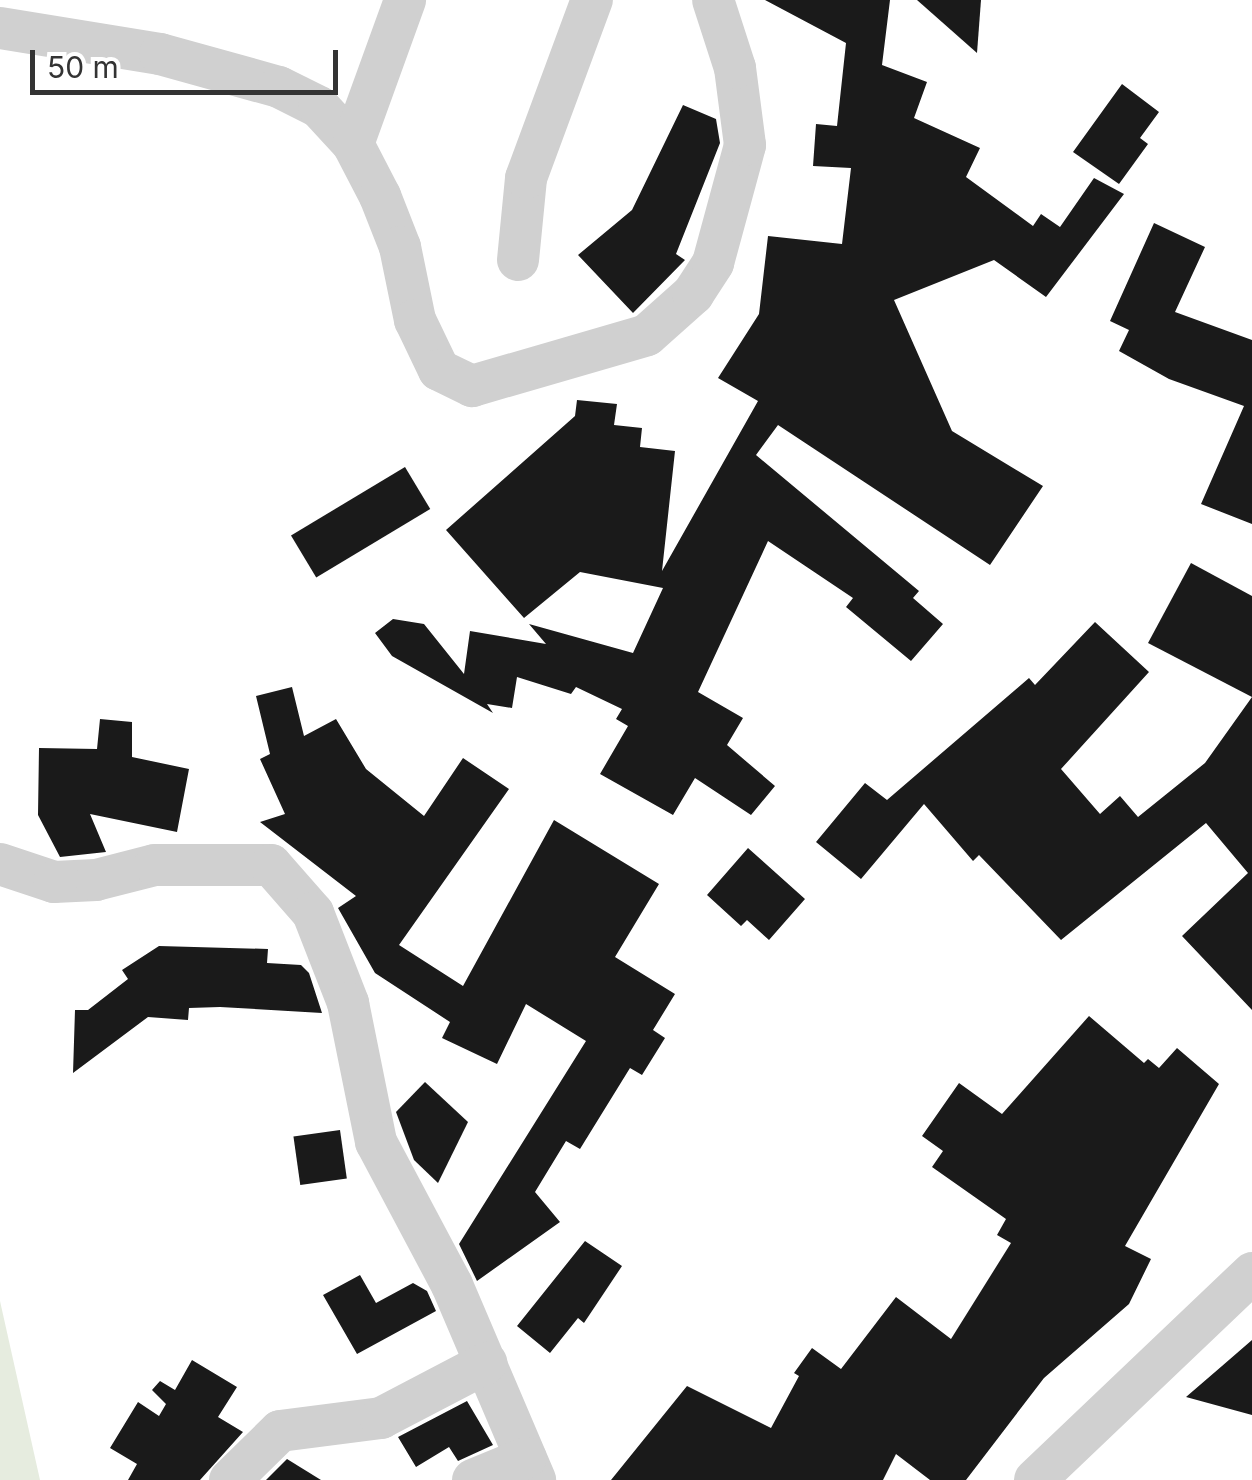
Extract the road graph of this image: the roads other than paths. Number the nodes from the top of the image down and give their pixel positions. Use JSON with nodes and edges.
{"nodes":[{"id":1,"x":405,"y":0,"type":"edge"},
{"id":2,"x":592,"y":0,"type":"edge"},
{"id":3,"x":713,"y":0,"type":"edge"},
{"id":4,"x":0,"y":28,"type":"edge"},
{"id":5,"x":352,"y":144,"type":"junction"},
{"id":6,"x":518,"y":260,"type":"dead end"},
{"id":7,"x":0,"y":864,"type":"edge"},
{"id":8,"x":1252,"y":1274,"type":"edge"},
{"id":9,"x":486,"y":1362,"type":"junction"},
{"id":10,"x":530,"y":1469,"type":"edge"},
{"id":11,"x":230,"y":1480,"type":"edge"},
{"id":12,"x":472,"y":1480,"type":"edge"},
{"id":13,"x":1035,"y":1480,"type":"edge"}],
"edges":[{"from":1,"to":5,"type":"street"},
{"from":2,"to":6,"type":"street"},
{"from":3,"to":5,"type":"street"},
{"from":4,"to":5,"type":"street"},
{"from":7,"to":9,"type":"street"},
{"from":8,"to":13,"type":"street"},
{"from":9,"to":10,"type":"street"},
{"from":9,"to":11,"type":"street"},
{"from":10,"to":12,"type":"street"}]}
